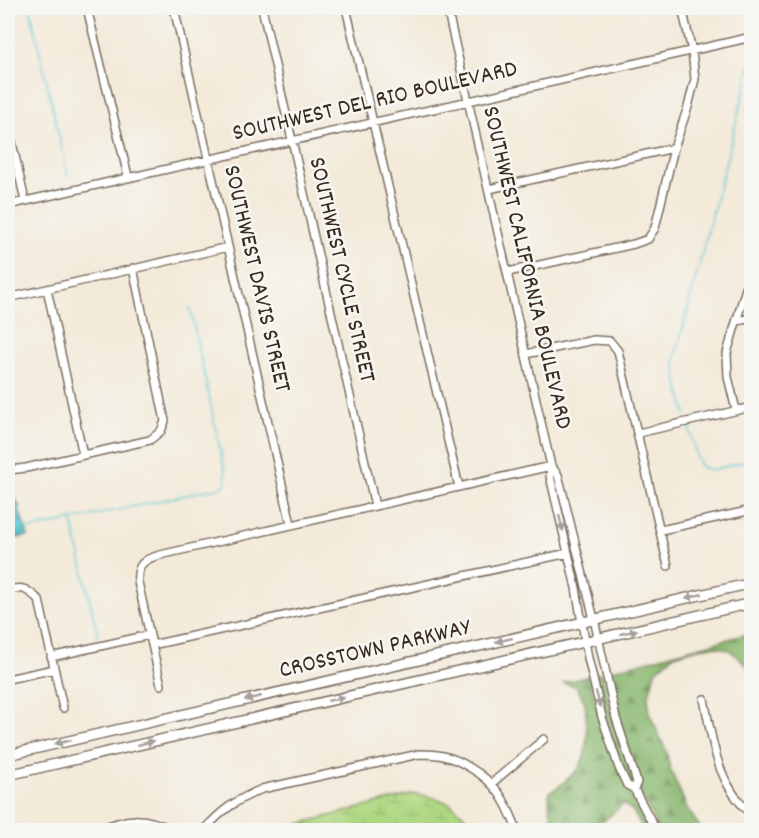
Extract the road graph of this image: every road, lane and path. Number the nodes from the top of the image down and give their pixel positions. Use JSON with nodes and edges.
{"nodes":[{"id":1,"x":87,"y":8,"type":"edge"},
{"id":2,"x":174,"y":8,"type":"edge"},
{"id":3,"x":262,"y":8,"type":"edge"},
{"id":4,"x":346,"y":8,"type":"edge"},
{"id":5,"x":462,"y":8,"type":"edge"},
{"id":6,"x":682,"y":8,"type":"edge"},
{"id":7,"x":447,"y":9,"type":"edge"},
{"id":8,"x":752,"y":37,"type":"edge"},
{"id":9,"x":692,"y":51,"type":"junction"},
{"id":10,"x":467,"y":102,"type":"junction"},
{"id":11,"x":373,"y":121,"type":"junction"},
{"id":12,"x":8,"y":124,"type":"edge"},
{"id":13,"x":291,"y":141,"type":"junction"},
{"id":14,"x":674,"y":148,"type":"junction"},
{"id":15,"x":208,"y":159,"type":"junction"},
{"id":16,"x":128,"y":176,"type":"junction"},
{"id":17,"x":489,"y":189,"type":"junction"},
{"id":18,"x":25,"y":201,"type":"junction"},
{"id":19,"x":8,"y":204,"type":"edge"},
{"id":20,"x":228,"y":247,"type":"junction"},
{"id":21,"x":133,"y":268,"type":"junction"},
{"id":22,"x":752,"y":268,"type":"edge"},
{"id":23,"x":508,"y":272,"type":"junction"},
{"id":24,"x":47,"y":289,"type":"junction"},
{"id":25,"x":8,"y":298,"type":"edge"},
{"id":26,"x":752,"y":318,"type":"edge"},
{"id":27,"x":737,"y":321,"type":"junction"},
{"id":28,"x":526,"y":354,"type":"junction"},
{"id":29,"x":752,"y":407,"type":"edge"},
{"id":30,"x":736,"y":410,"type":"junction"},
{"id":31,"x":638,"y":433,"type":"junction"},
{"id":32,"x":83,"y":455,"type":"junction"},
{"id":33,"x":551,"y":466,"type":"junction"},
{"id":34,"x":8,"y":469,"type":"edge"},
{"id":35,"x":459,"y":487,"type":"junction"},
{"id":36,"x":375,"y":506,"type":"junction"},
{"id":37,"x":752,"y":510,"type":"edge"},
{"id":38,"x":291,"y":525,"type":"junction"},
{"id":39,"x":661,"y":530,"type":"junction"},
{"id":40,"x":568,"y":553,"type":"junction"},
{"id":41,"x":668,"y":566,"type":"dead end"},
{"id":42,"x":752,"y":583,"type":"edge"},
{"id":43,"x":8,"y":590,"type":"edge"},
{"id":44,"x":752,"y":603,"type":"edge"},
{"id":45,"x":594,"y":619,"type":"junction"},
{"id":46,"x":582,"y":622,"type":"junction"},
{"id":47,"x":149,"y":635,"type":"junction"},
{"id":48,"x":598,"y":639,"type":"junction"},
{"id":49,"x":585,"y":642,"type":"junction"},
{"id":50,"x":152,"y":645,"type":"junction"},
{"id":51,"x":51,"y":657,"type":"junction"},
{"id":52,"x":54,"y":669,"type":"junction"},
{"id":53,"x":8,"y":679,"type":"edge"},
{"id":54,"x":162,"y":686,"type":"dead end"},
{"id":55,"x":704,"y":699,"type":"dead end"},
{"id":56,"x":63,"y":708,"type":"dead end"},
{"id":57,"x":544,"y":739,"type":"dead end"},
{"id":58,"x":8,"y":755,"type":"edge"},
{"id":59,"x":8,"y":775,"type":"edge"},
{"id":60,"x":492,"y":783,"type":"junction"},
{"id":61,"x":634,"y":789,"type":"junction"},
{"id":62,"x":752,"y":815,"type":"edge"},
{"id":63,"x":652,"y":829,"type":"edge"},
{"id":64,"x":98,"y":831,"type":"edge"},
{"id":65,"x":171,"y":831,"type":"edge"},
{"id":66,"x":204,"y":831,"type":"edge"},
{"id":67,"x":517,"y":831,"type":"edge"}],
"edges":[{"from":1,"to":16,"type":"street"},
{"from":2,"to":15,"type":"street","name":"SOUTHWEST DAVIS STREET"},
{"from":3,"to":13,"type":"street","name":"SOUTHWEST CYCLE STREET"},
{"from":4,"to":11,"type":"street"},
{"from":5,"to":7,"type":"street"},
{"from":6,"to":9,"type":"street"},
{"from":7,"to":10,"type":"street","name":"SOUTHWEST CALIFORNIA BOULEVARD"},
{"from":8,"to":9,"type":"street","name":"SOUTHWEST DEL RIO BOULEVARD"},
{"from":9,"to":10,"type":"street","name":"SOUTHWEST DEL RIO BOULEVARD"},
{"from":9,"to":14,"type":"street"},
{"from":10,"to":11,"type":"street","name":"SOUTHWEST DEL RIO BOULEVARD"},
{"from":10,"to":17,"type":"street","name":"SOUTHWEST CALIFORNIA BOULEVARD"},
{"from":11,"to":13,"type":"street","name":"SOUTHWEST DEL RIO BOULEVARD"},
{"from":11,"to":35,"type":"street"},
{"from":12,"to":18,"type":"street"},
{"from":13,"to":15,"type":"street","name":"SOUTHWEST DEL RIO BOULEVARD"},
{"from":13,"to":36,"type":"street","name":"SOUTHWEST CYCLE STREET"},
{"from":14,"to":17,"type":"street"},
{"from":14,"to":23,"type":"street"},
{"from":15,"to":16,"type":"street","name":"SOUTHWEST DEL RIO BOULEVARD"},
{"from":15,"to":20,"type":"street","name":"SOUTHWEST DAVIS STREET"},
{"from":16,"to":18,"type":"street","name":"SOUTHWEST DEL RIO BOULEVARD"},
{"from":17,"to":23,"type":"street","name":"SOUTHWEST CALIFORNIA BOULEVARD"},
{"from":18,"to":19,"type":"street","name":"SOUTHWEST DEL RIO BOULEVARD"},
{"from":20,"to":21,"type":"street"},
{"from":20,"to":38,"type":"street","name":"SOUTHWEST DAVIS STREET"},
{"from":21,"to":24,"type":"street"},
{"from":21,"to":32,"type":"street"},
{"from":22,"to":27,"type":"street"},
{"from":23,"to":28,"type":"street","name":"SOUTHWEST CALIFORNIA BOULEVARD"},
{"from":24,"to":25,"type":"street"},
{"from":24,"to":32,"type":"street"},
{"from":26,"to":27,"type":"street"},
{"from":27,"to":30,"type":"street"},
{"from":28,"to":31,"type":"street"},
{"from":28,"to":33,"type":"street","name":"SOUTHWEST CALIFORNIA BOULEVARD"},
{"from":29,"to":30,"type":"street"},
{"from":30,"to":31,"type":"street"},
{"from":31,"to":39,"type":"street"},
{"from":32,"to":34,"type":"street"},
{"from":33,"to":35,"type":"street"},
{"from":33,"to":40,"type":"street","name":"SOUTHWEST CALIFORNIA BOULEVARD","one_way":true},
{"from":33,"to":45,"type":"street","name":"SOUTHWEST CALIFORNIA BOULEVARD"},
{"from":35,"to":36,"type":"street"},
{"from":36,"to":38,"type":"street"},
{"from":37,"to":39,"type":"street"},
{"from":38,"to":47,"type":"street"},
{"from":39,"to":41,"type":"street"},
{"from":40,"to":46,"type":"street","name":"SOUTHWEST CALIFORNIA BOULEVARD"},
{"from":40,"to":50,"type":"street"},
{"from":42,"to":45,"type":"main road","name":"CROSSTOWN PARKWAY","one_way":true},
{"from":43,"to":51,"type":"street"},
{"from":48,"to":44,"type":"main road","name":"CROSSTOWN PARKWAY","one_way":true},
{"from":45,"to":46,"type":"main road","name":"CROSSTOWN PARKWAY"},
{"from":45,"to":48,"type":"street","name":"SOUTHWEST CALIFORNIA BOULEVARD"},
{"from":46,"to":49,"type":"street","name":"SOUTHWEST CALIFORNIA BOULEVARD"},
{"from":46,"to":58,"type":"main road","name":"CROSSTOWN PARKWAY","one_way":true},
{"from":47,"to":50,"type":"street"},
{"from":47,"to":51,"type":"street"},
{"from":48,"to":49,"type":"main road","name":"CROSSTOWN PARKWAY"},
{"from":48,"to":61,"type":"street","name":"SOUTHWEST CALIFORNIA BOULEVARD"},
{"from":59,"to":49,"type":"main road","name":"CROSSTOWN PARKWAY","one_way":true},
{"from":49,"to":61,"type":"street","name":"SOUTHWEST CALIFORNIA BOULEVARD","one_way":true},
{"from":50,"to":54,"type":"street"},
{"from":51,"to":52,"type":"street"},
{"from":52,"to":53,"type":"street"},
{"from":52,"to":56,"type":"street"},
{"from":55,"to":62,"type":"street"},
{"from":57,"to":60,"type":"street"},
{"from":60,"to":66,"type":"street"},
{"from":60,"to":67,"type":"street"},
{"from":61,"to":63,"type":"street","name":"SOUTHWEST CALIFORNIA BOULEVARD"},
{"from":64,"to":65,"type":"street"}]}
